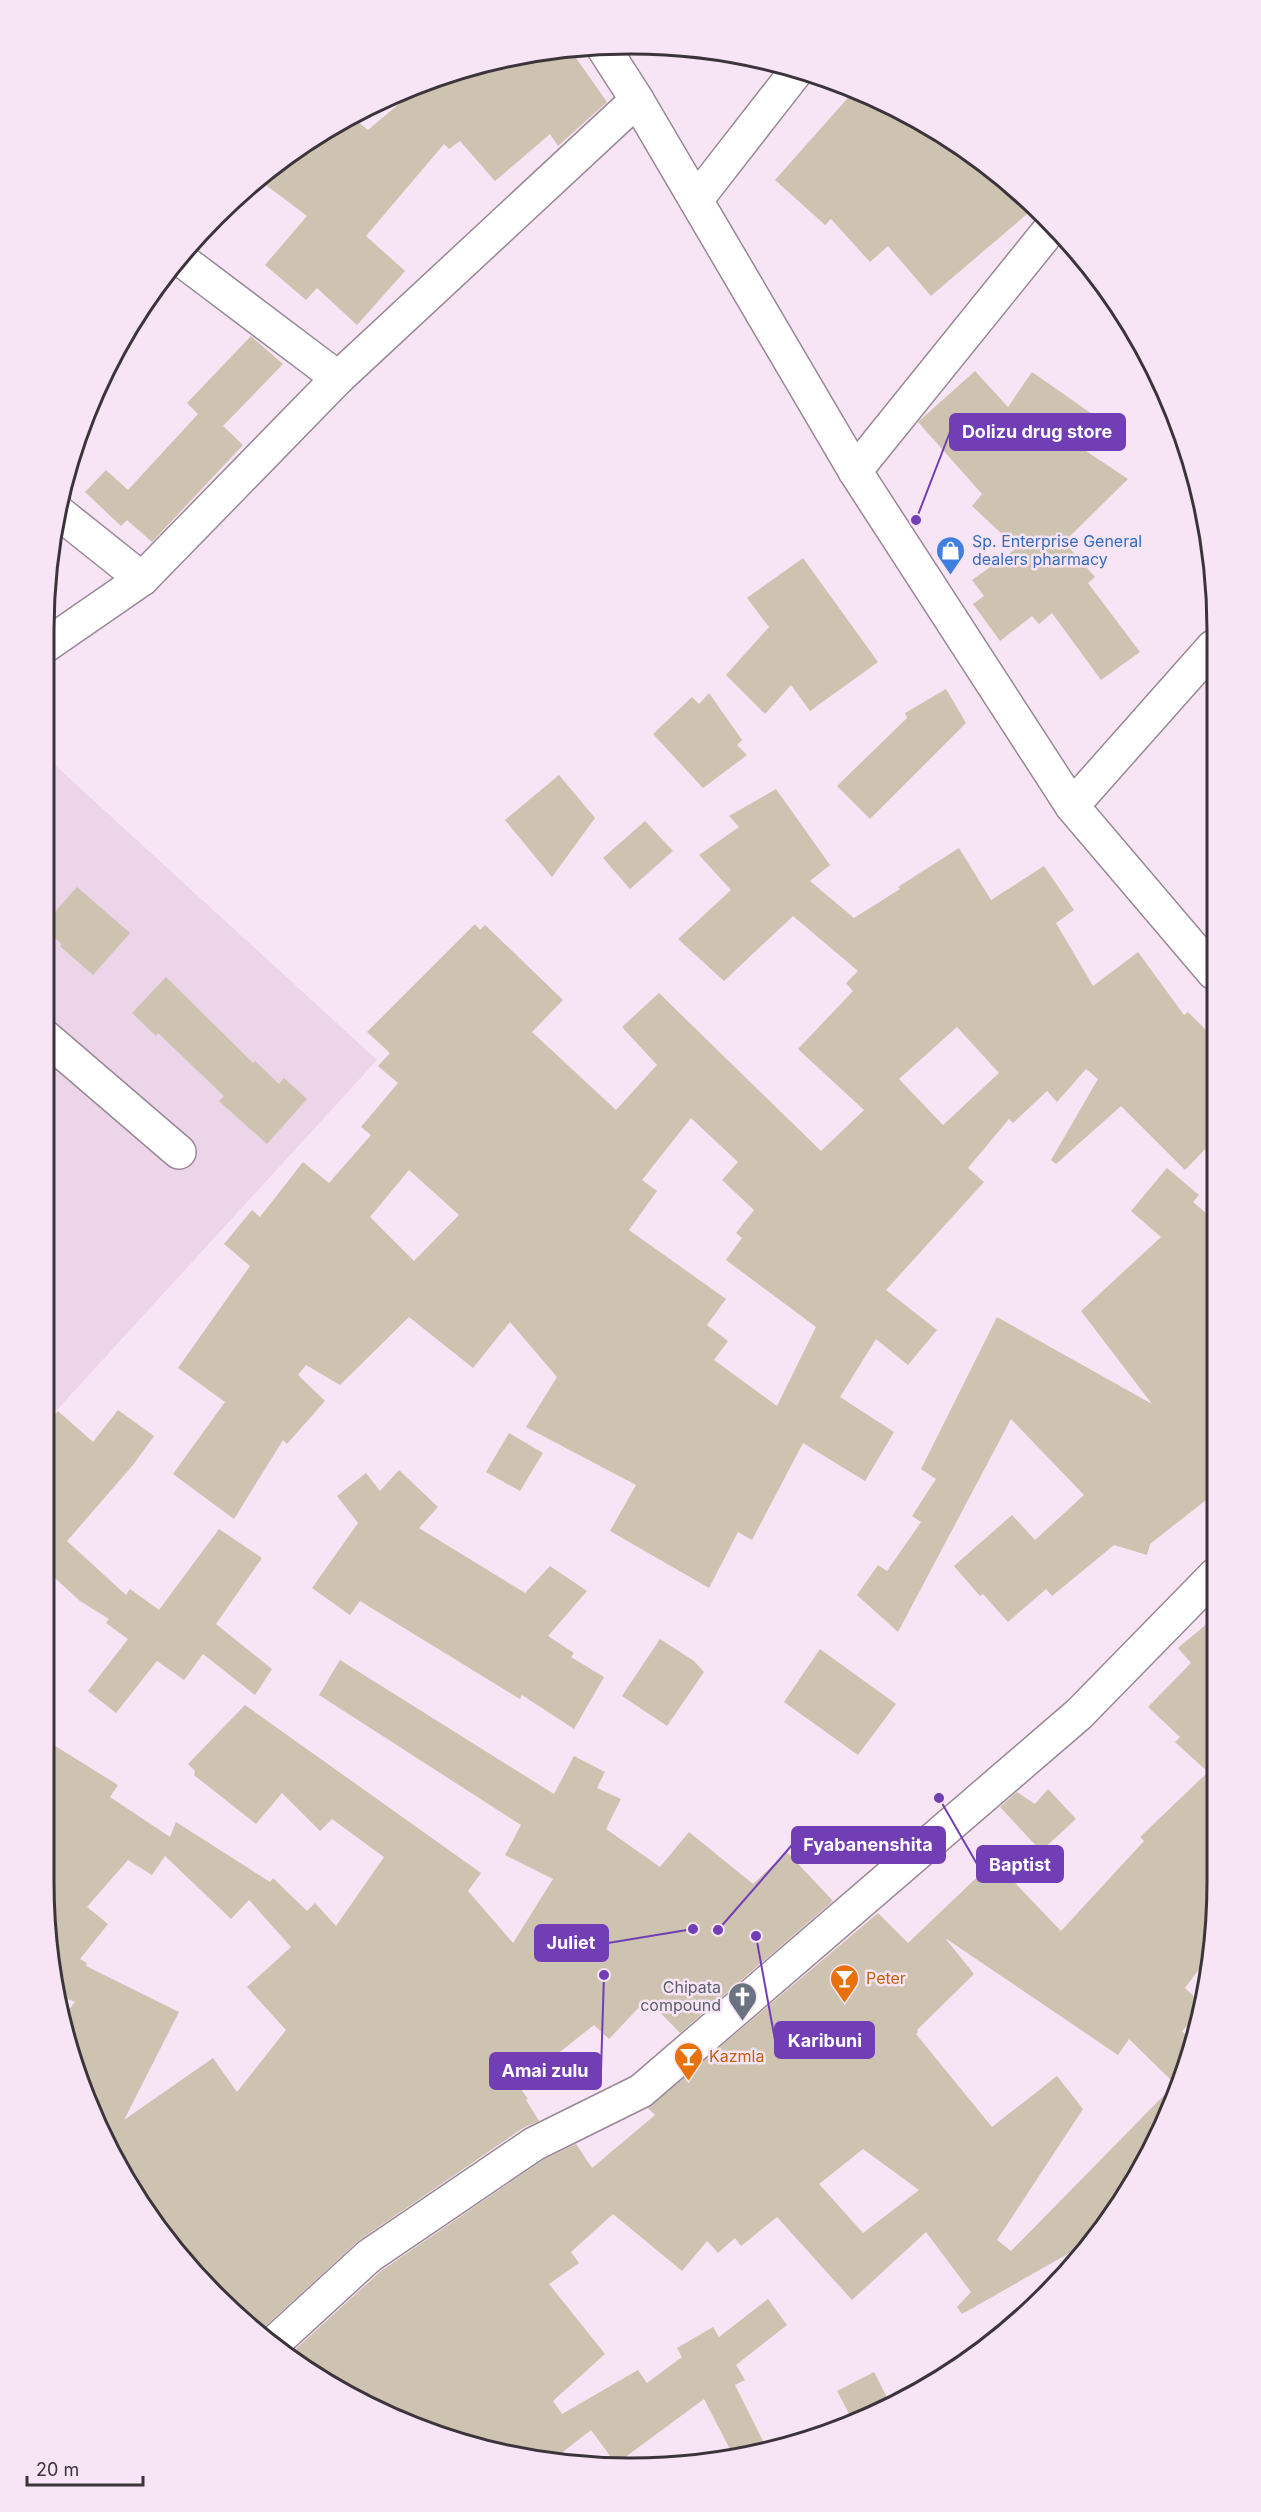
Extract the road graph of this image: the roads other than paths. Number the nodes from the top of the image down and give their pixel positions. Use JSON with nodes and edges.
{"nodes":[{"id":1,"x":608,"y":55,"type":"edge"},
{"id":2,"x":791,"y":77,"type":"edge"},
{"id":3,"x":637,"y":100,"type":"junction"},
{"id":4,"x":696,"y":200,"type":"junction"},
{"id":5,"x":1047,"y":233,"type":"edge"},
{"id":6,"x":186,"y":263,"type":"edge"},
{"id":7,"x":338,"y":378,"type":"junction"},
{"id":8,"x":855,"y":471,"type":"junction"},
{"id":9,"x":65,"y":518,"type":"edge"},
{"id":10,"x":142,"y":579,"type":"junction"},
{"id":11,"x":54,"y":640,"type":"edge"},
{"id":12,"x":1207,"y":654,"type":"edge"},
{"id":13,"x":1072,"y":806,"type":"junction"},
{"id":14,"x":1207,"y":965,"type":"edge"},
{"id":15,"x":54,"y":1045,"type":"edge"},
{"id":16,"x":179,"y":1152,"type":"dead end"},
{"id":17,"x":1207,"y":1583,"type":"edge"},
{"id":18,"x":279,"y":2338,"type":"edge"}],
"edges":[{"from":1,"to":3,"type":"street"},
{"from":2,"to":4,"type":"street"},
{"from":3,"to":4,"type":"street"},
{"from":3,"to":7,"type":"street"},
{"from":4,"to":8,"type":"street"},
{"from":5,"to":8,"type":"street"},
{"from":6,"to":7,"type":"street"},
{"from":7,"to":10,"type":"street"},
{"from":8,"to":13,"type":"street"},
{"from":9,"to":10,"type":"street"},
{"from":10,"to":11,"type":"street"},
{"from":12,"to":13,"type":"street"},
{"from":13,"to":14,"type":"street"},
{"from":15,"to":16,"type":"street"},
{"from":17,"to":18,"type":"street"}]}
